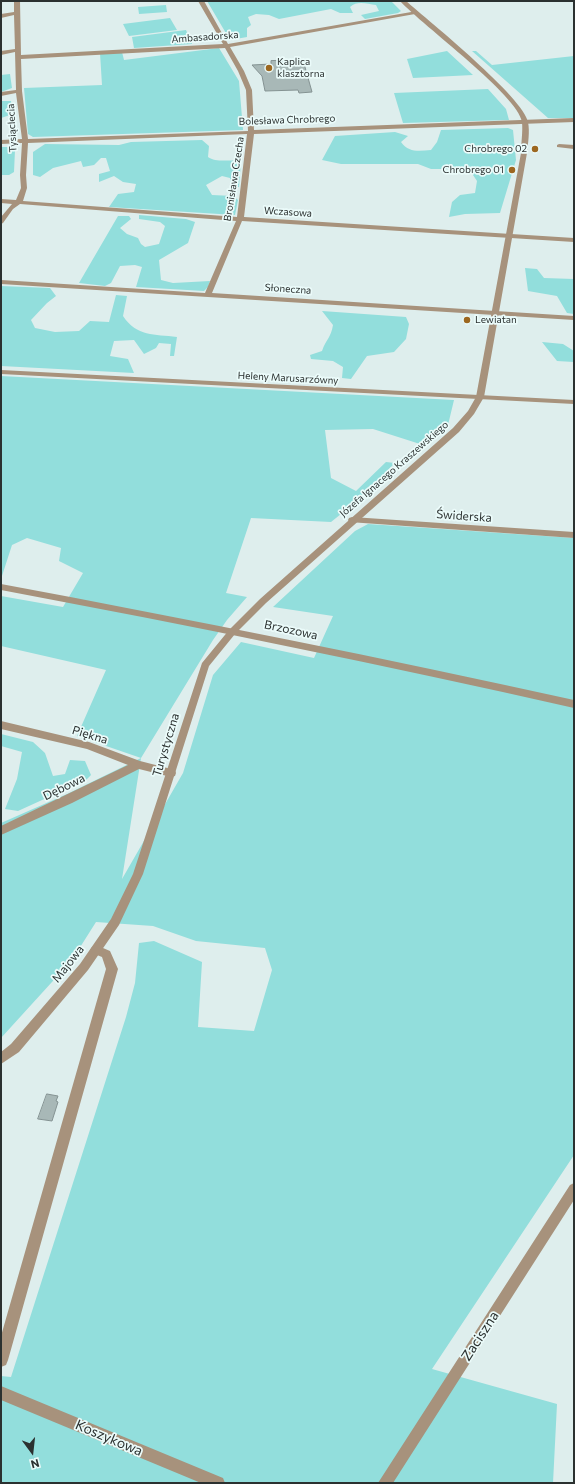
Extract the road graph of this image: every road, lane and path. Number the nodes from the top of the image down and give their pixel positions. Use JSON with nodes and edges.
{"nodes":[{"id":1,"x":17,"y":1,"type":"edge"},
{"id":2,"x":201,"y":1,"type":"edge"},
{"id":3,"x":403,"y":1,"type":"edge"},
{"id":4,"x":415,"y":12,"type":"junction"},
{"id":5,"x":17,"y":13,"type":"junction"},
{"id":6,"x":1,"y":16,"type":"edge"},
{"id":7,"x":226,"y":46,"type":"junction"},
{"id":8,"x":18,"y":50,"type":"junction"},
{"id":9,"x":1,"y":53,"type":"edge"},
{"id":10,"x":18,"y":57,"type":"junction"},
{"id":11,"x":19,"y":90,"type":"junction"},
{"id":12,"x":1,"y":94,"type":"edge"},
{"id":13,"x":574,"y":120,"type":"edge"},
{"id":14,"x":525,"y":122,"type":"junction"},
{"id":15,"x":252,"y":131,"type":"junction"},
{"id":16,"x":25,"y":140,"type":"junction"},
{"id":17,"x":1,"y":142,"type":"edge"},
{"id":18,"x":559,"y":146,"type":"dead end"},
{"id":19,"x":574,"y":147,"type":"edge"},
{"id":20,"x":1,"y":201,"type":"edge"},
{"id":21,"x":18,"y":202,"type":"junction"},
{"id":22,"x":240,"y":219,"type":"junction"},
{"id":23,"x":1,"y":222,"type":"edge"},
{"id":24,"x":509,"y":235,"type":"junction"},
{"id":25,"x":574,"y":240,"type":"edge"},
{"id":26,"x":1,"y":282,"type":"edge"},
{"id":27,"x":208,"y":294,"type":"junction"},
{"id":28,"x":495,"y":313,"type":"junction"},
{"id":29,"x":574,"y":318,"type":"edge"},
{"id":30,"x":1,"y":372,"type":"edge"},
{"id":31,"x":480,"y":397,"type":"junction"},
{"id":32,"x":574,"y":402,"type":"edge"},
{"id":33,"x":352,"y":520,"type":"junction"},
{"id":34,"x":574,"y":535,"type":"edge"},
{"id":35,"x":1,"y":586,"type":"edge"},
{"id":36,"x":232,"y":632,"type":"junction"},
{"id":37,"x":574,"y":704,"type":"edge"},
{"id":38,"x":1,"y":725,"type":"edge"},
{"id":39,"x":138,"y":765,"type":"junction"},
{"id":40,"x":171,"y":773,"type":"junction"},
{"id":41,"x":1,"y":831,"type":"edge"},
{"id":42,"x":138,"y":874,"type":"joint"},
{"id":43,"x":96,"y":950,"type":"junction"},
{"id":44,"x":1,"y":1059,"type":"edge"},
{"id":45,"x":574,"y":1188,"type":"edge"},
{"id":46,"x":1,"y":1360,"type":"edge"},
{"id":47,"x":1,"y":1393,"type":"edge"},
{"id":48,"x":218,"y":1483,"type":"edge"},
{"id":49,"x":386,"y":1483,"type":"edge"}],
"edges":[{"from":1,"to":5,"type":"street","name":"Tysiąclecia"},
{"from":2,"to":7,"type":"street","name":"Bronisława Czecha"},
{"from":3,"to":4,"type":"street"},
{"from":4,"to":7,"type":"street","name":"Ambasadorska"},
{"from":4,"to":14,"type":"street"},
{"from":5,"to":6,"type":"street"},
{"from":5,"to":8,"type":"street","name":"Tysiąclecia"},
{"from":7,"to":10,"type":"street","name":"Ambasadorska"},
{"from":7,"to":15,"type":"street","name":"Bronisława Czecha"},
{"from":8,"to":9,"type":"street"},
{"from":8,"to":10,"type":"street","name":"Tysiąclecia"},
{"from":10,"to":11,"type":"street","name":"Tysiąclecia"},
{"from":11,"to":12,"type":"street"},
{"from":11,"to":16,"type":"street","name":"Tysiąclecia"},
{"from":13,"to":14,"type":"street","name":"Bolesława Chrobrego"},
{"from":14,"to":15,"type":"street","name":"Bolesława Chrobrego"},
{"from":14,"to":24,"type":"street","name":"Józefa Ignacego Kraszewskiego"},
{"from":15,"to":16,"type":"street","name":"Bolesława Chrobrego"},
{"from":15,"to":22,"type":"street","name":"Bronisława Czecha"},
{"from":16,"to":17,"type":"street","name":"Bolesława Chrobrego"},
{"from":16,"to":21,"type":"street","name":"Tysiąclecia"},
{"from":18,"to":19,"type":"street"},
{"from":20,"to":21,"type":"street","name":"Wczasowa"},
{"from":21,"to":22,"type":"street","name":"Wczasowa"},
{"from":21,"to":23,"type":"street","name":"Tysiąclecia"},
{"from":22,"to":24,"type":"street","name":"Wczasowa"},
{"from":22,"to":27,"type":"street","name":"Bronisława Czecha"},
{"from":24,"to":25,"type":"street","name":"Wczasowa"},
{"from":24,"to":28,"type":"street","name":"Józefa Ignacego Kraszewskiego"},
{"from":26,"to":27,"type":"street","name":"Słoneczna"},
{"from":27,"to":28,"type":"street","name":"Słoneczna"},
{"from":28,"to":29,"type":"street","name":"Słoneczna"},
{"from":28,"to":31,"type":"street","name":"Józefa Ignacego Kraszewskiego"},
{"from":30,"to":31,"type":"street","name":"Heleny Marusarzówny"},
{"from":31,"to":32,"type":"street","name":"Heleny Marusarzówny"},
{"from":31,"to":33,"type":"street","name":"Józefa Ignacego Kraszewskiego"},
{"from":33,"to":34,"type":"street","name":"Świderska"},
{"from":33,"to":36,"type":"street","name":"Józefa Ignacego Kraszewskiego"},
{"from":35,"to":36,"type":"street","name":"Brzozowa"},
{"from":36,"to":37,"type":"street","name":"Brzozowa"},
{"from":36,"to":40,"type":"street","name":"Turystyczna"},
{"from":38,"to":39,"type":"street","name":"Piękna"},
{"from":39,"to":40,"type":"street","name":"Piękna"},
{"from":39,"to":41,"type":"street","name":"Dębowa"},
{"from":40,"to":42,"type":"street","name":"Turystyczna"},
{"from":42,"to":43,"type":"street","name":"Majowa"},
{"from":43,"to":44,"type":"street","name":"Majowa"},
{"from":43,"to":46,"type":"street"},
{"from":45,"to":49,"type":"street","name":"Zaciszna"},
{"from":47,"to":48,"type":"street","name":"Koszykowa"}]}
